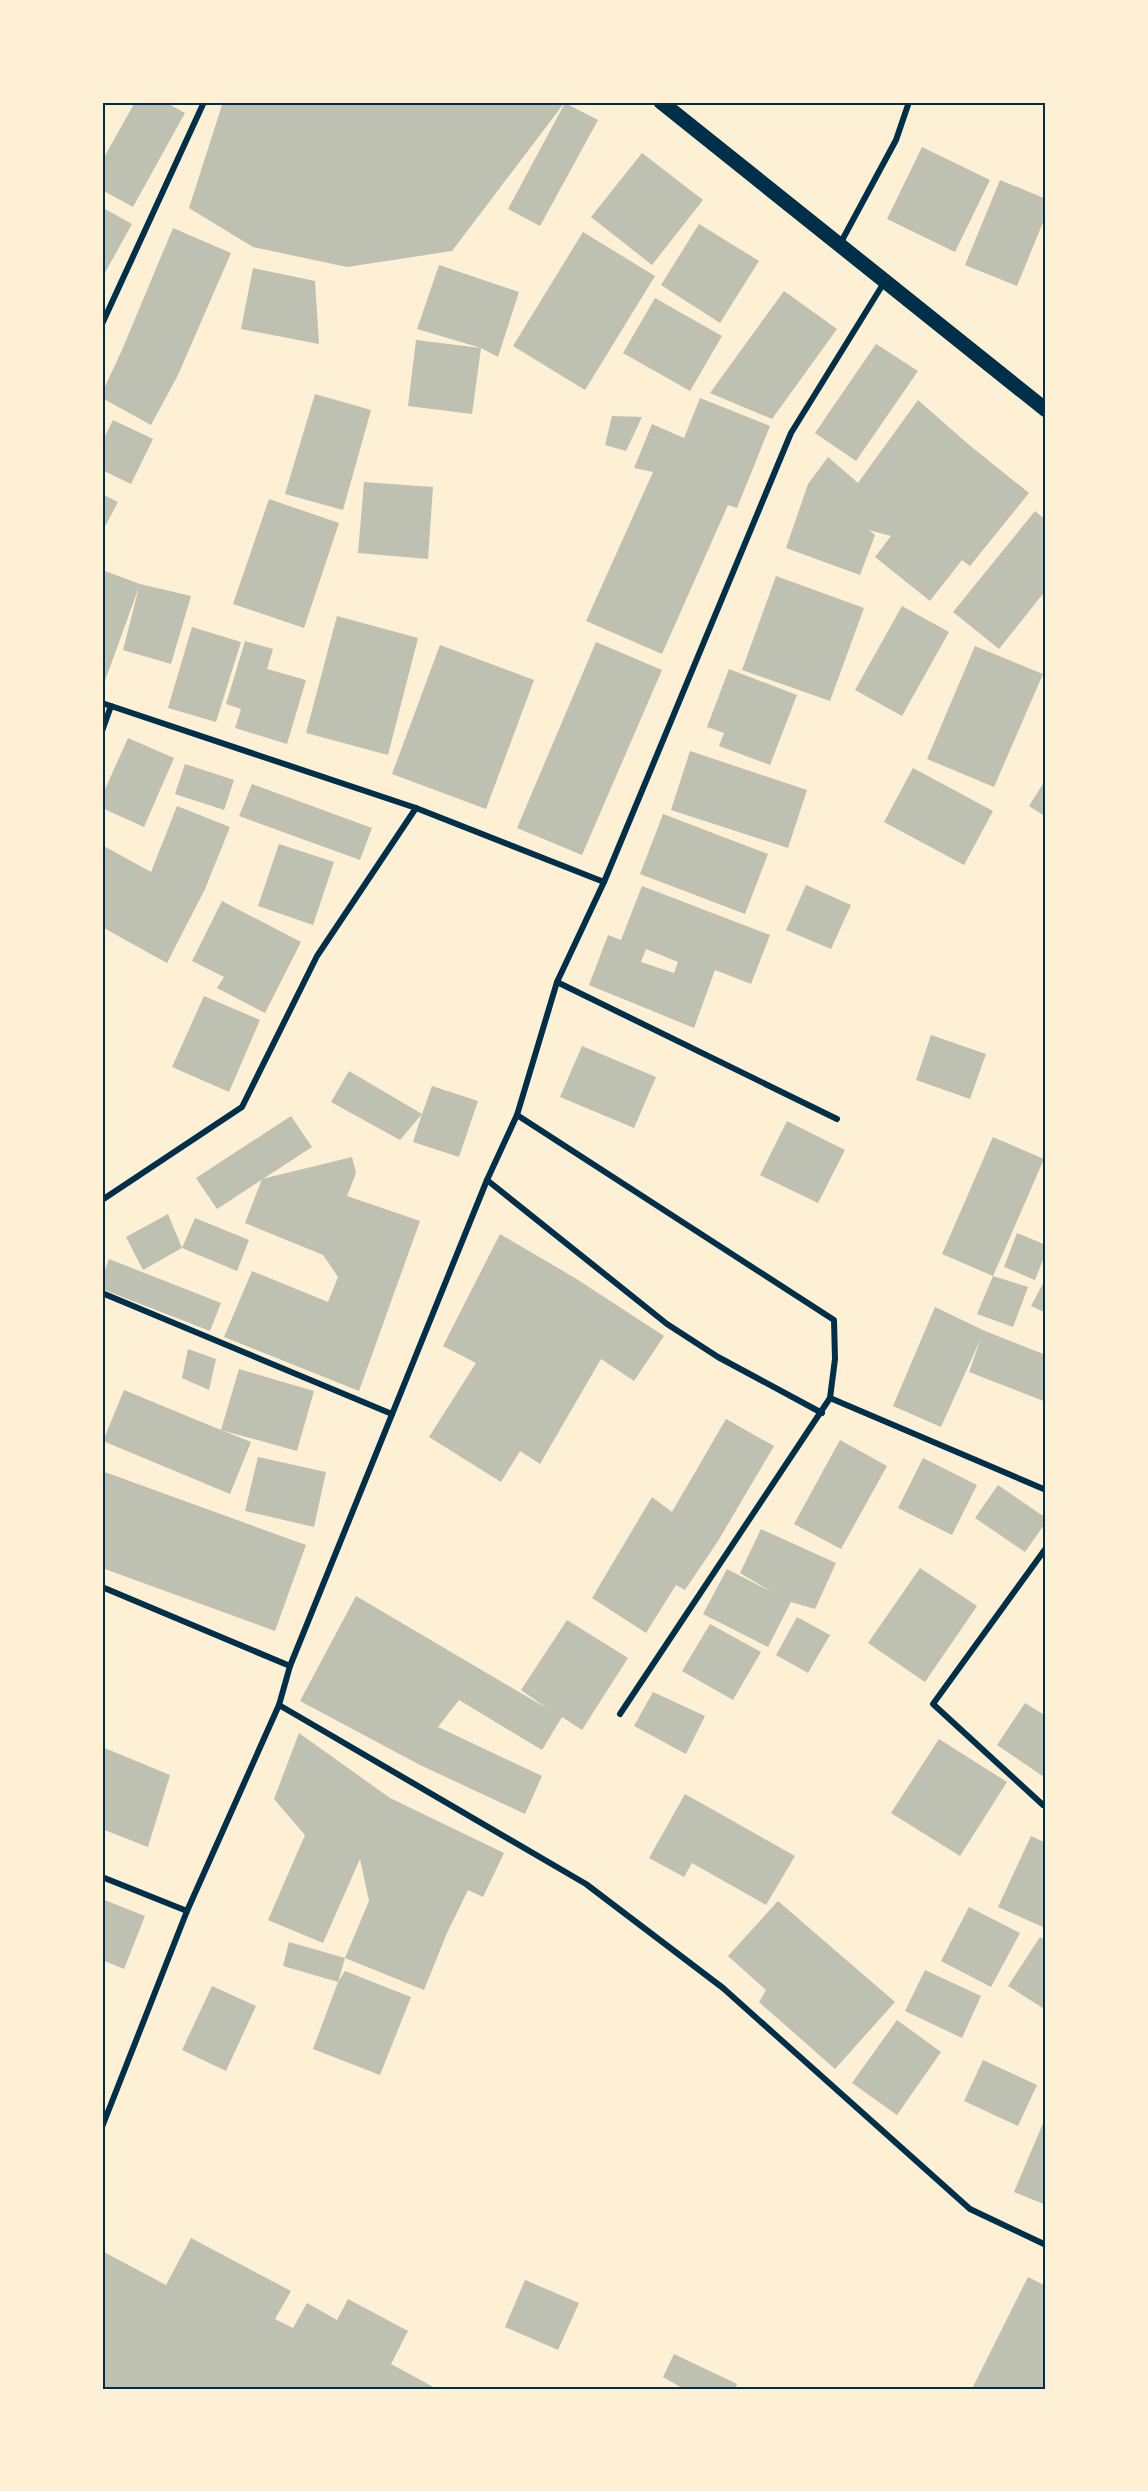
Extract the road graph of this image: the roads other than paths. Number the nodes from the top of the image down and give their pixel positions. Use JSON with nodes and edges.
{"nodes":[{"id":1,"x":204,"y":102,"type":"edge"},
{"id":2,"x":661,"y":102,"type":"edge"},
{"id":3,"x":909,"y":102,"type":"edge"},
{"id":4,"x":840,"y":245,"type":"junction"},
{"id":5,"x":885,"y":281,"type":"junction"},
{"id":6,"x":102,"y":324,"type":"edge"},
{"id":7,"x":1046,"y":410,"type":"edge"},
{"id":8,"x":102,"y":703,"type":"edge"},
{"id":9,"x":111,"y":706,"type":"junction"},
{"id":10,"x":102,"y":731,"type":"edge"},
{"id":11,"x":416,"y":808,"type":"junction"},
{"id":12,"x":604,"y":882,"type":"junction"},
{"id":13,"x":557,"y":982,"type":"junction"},
{"id":14,"x":517,"y":1115,"type":"junction"},
{"id":15,"x":837,"y":1119,"type":"dead end"},
{"id":16,"x":487,"y":1180,"type":"junction"},
{"id":17,"x":102,"y":1200,"type":"edge"},
{"id":18,"x":102,"y":1293,"type":"edge"},
{"id":19,"x":830,"y":1398,"type":"junction"},
{"id":20,"x":822,"y":1413,"type":"junction"},
{"id":21,"x":392,"y":1414,"type":"junction"},
{"id":22,"x":1046,"y":1490,"type":"edge"},
{"id":23,"x":1046,"y":1548,"type":"edge"},
{"id":24,"x":102,"y":1587,"type":"edge"},
{"id":25,"x":290,"y":1666,"type":"junction"},
{"id":26,"x":279,"y":1705,"type":"junction"},
{"id":27,"x":620,"y":1714,"type":"dead end"},
{"id":28,"x":1043,"y":1805,"type":"dead end"},
{"id":29,"x":102,"y":1877,"type":"edge"},
{"id":30,"x":187,"y":1911,"type":"junction"},
{"id":31,"x":102,"y":2127,"type":"edge"},
{"id":32,"x":1046,"y":2245,"type":"edge"}],
"edges":[{"from":1,"to":6,"type":"street"},
{"from":2,"to":4,"type":"main road"},
{"from":3,"to":4,"type":"street"},
{"from":4,"to":5,"type":"main road"},
{"from":5,"to":7,"type":"main road"},
{"from":5,"to":12,"type":"street"},
{"from":8,"to":9,"type":"street"},
{"from":9,"to":10,"type":"street"},
{"from":9,"to":11,"type":"street"},
{"from":11,"to":12,"type":"street"},
{"from":11,"to":17,"type":"street"},
{"from":12,"to":13,"type":"street"},
{"from":13,"to":14,"type":"street"},
{"from":13,"to":15,"type":"street"},
{"from":14,"to":16,"type":"street"},
{"from":14,"to":19,"type":"street"},
{"from":16,"to":20,"type":"street"},
{"from":16,"to":21,"type":"street"},
{"from":18,"to":21,"type":"street"},
{"from":19,"to":20,"type":"street"},
{"from":19,"to":22,"type":"street"},
{"from":20,"to":27,"type":"street"},
{"from":21,"to":25,"type":"street"},
{"from":23,"to":28,"type":"street"},
{"from":24,"to":25,"type":"street"},
{"from":25,"to":26,"type":"street"},
{"from":26,"to":30,"type":"street"},
{"from":26,"to":32,"type":"street"},
{"from":29,"to":30,"type":"street"},
{"from":30,"to":31,"type":"street"}]}
